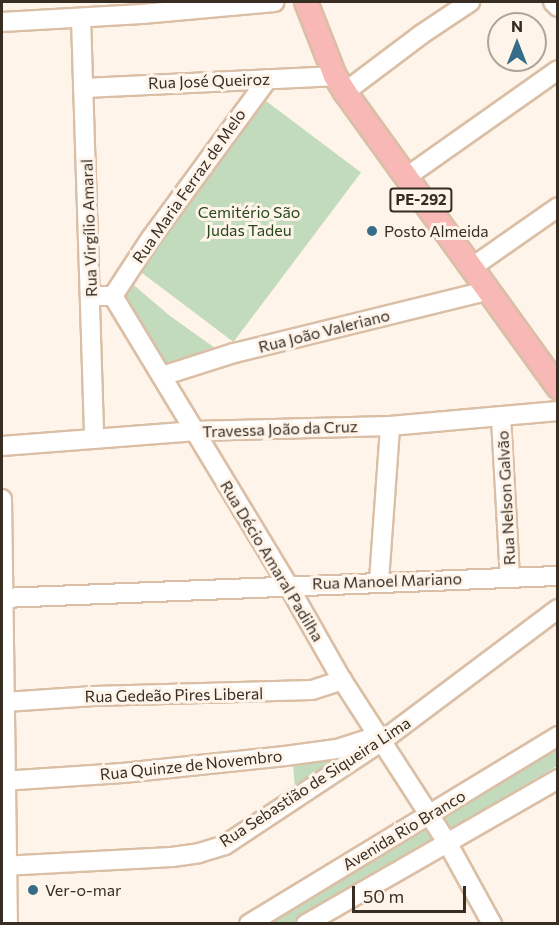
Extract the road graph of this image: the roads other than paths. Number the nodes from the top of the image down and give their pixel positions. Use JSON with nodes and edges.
{"nodes":[{"id":1,"x":274,"y":2,"type":"edge"},
{"id":2,"x":306,"y":2,"type":"edge"},
{"id":3,"x":470,"y":2,"type":"edge"},
{"id":4,"x":553,"y":2,"type":"edge"},
{"id":5,"x":558,"y":7,"type":"edge"},
{"id":6,"x":142,"y":8,"type":"edge"},
{"id":7,"x":87,"y":12,"type":"edge"},
{"id":8,"x":2,"y":22,"type":"edge"},
{"id":9,"x":558,"y":70,"type":"edge"},
{"id":10,"x":268,"y":78,"type":"junction"},
{"id":11,"x":340,"y":84,"type":"junction"},
{"id":12,"x":83,"y":88,"type":"junction"},
{"id":13,"x":405,"y":178,"type":"junction"},
{"id":14,"x":558,"y":207,"type":"edge"},
{"id":15,"x":471,"y":268,"type":"junction"},
{"id":16,"x":487,"y":291,"type":"junction"},
{"id":17,"x":91,"y":296,"type":"junction"},
{"id":18,"x":113,"y":296,"type":"junction"},
{"id":19,"x":162,"y":376,"type":"junction"},
{"id":20,"x":558,"y":387,"type":"edge"},
{"id":21,"x":558,"y":411,"type":"edge"},
{"id":22,"x":501,"y":418,"type":"junction"},
{"id":23,"x":390,"y":426,"type":"junction"},
{"id":24,"x":196,"y":431,"type":"junction"},
{"id":25,"x":94,"y":439,"type":"junction"},
{"id":26,"x":2,"y":446,"type":"edge"},
{"id":27,"x":2,"y":499,"type":"edge"},
{"id":28,"x":558,"y":576,"type":"edge"},
{"id":29,"x":510,"y":577,"type":"junction"},
{"id":30,"x":379,"y":581,"type":"junction"},
{"id":31,"x":288,"y":585,"type":"junction"},
{"id":32,"x":2,"y":598,"type":"edge"},
{"id":33,"x":558,"y":609,"type":"edge"},
{"id":34,"x":342,"y":680,"type":"junction"},
{"id":35,"x":5,"y":702,"type":"junction"},
{"id":36,"x":558,"y":736,"type":"edge"},
{"id":37,"x":380,"y":738,"type":"junction"},
{"id":38,"x":558,"y":779,"type":"edge"},
{"id":39,"x":4,"y":781,"type":"edge"},
{"id":40,"x":430,"y":815,"type":"junction"},
{"id":41,"x":447,"y":842,"type":"junction"},
{"id":42,"x":4,"y":866,"type":"edge"},
{"id":43,"x":8,"y":924,"type":"edge"},
{"id":44,"x":249,"y":924,"type":"edge"},
{"id":45,"x":306,"y":924,"type":"edge"},
{"id":46,"x":492,"y":924,"type":"edge"}],
"edges":[{"from":1,"to":6,"type":"street"},
{"from":2,"to":11,"type":"main road","number":"PE-292"},
{"from":3,"to":11,"type":"street"},
{"from":4,"to":5,"type":"street"},
{"from":6,"to":7,"type":"street"},
{"from":7,"to":8,"type":"street"},
{"from":7,"to":12,"type":"street","name":"Rua Virgílio Amaral"},
{"from":9,"to":13,"type":"street"},
{"from":10,"to":11,"type":"street","name":"Rua José Queiroz"},
{"from":10,"to":12,"type":"street","name":"Rua José Queiroz"},
{"from":10,"to":18,"type":"street","name":"Rua Maria Ferraz de Melo"},
{"from":11,"to":13,"type":"main road","number":"PE-292"},
{"from":12,"to":17,"type":"street","name":"Rua Virgílio Amaral"},
{"from":13,"to":15,"type":"main road","number":"PE-292"},
{"from":14,"to":15,"type":"street"},
{"from":15,"to":16,"type":"main road","number":"PE-292"},
{"from":16,"to":19,"type":"street","name":"Rua João Valeriano"},
{"from":16,"to":20,"type":"main road","number":"PE-292"},
{"from":17,"to":18,"type":"street"},
{"from":17,"to":25,"type":"street","name":"Rua Virgílio Amaral"},
{"from":18,"to":19,"type":"street","name":"Rua Décio Amaral Padilha"},
{"from":19,"to":24,"type":"street","name":"Rua Décio Amaral Padilha"},
{"from":21,"to":22,"type":"street","name":"Travessa João da Cruz"},
{"from":22,"to":23,"type":"street","name":"Travessa João da Cruz"},
{"from":22,"to":29,"type":"street","name":"Rua Nelson Galvão"},
{"from":23,"to":24,"type":"street","name":"Travessa João da Cruz"},
{"from":23,"to":30,"type":"street"},
{"from":24,"to":25,"type":"street","name":"Travessa João da Cruz"},
{"from":24,"to":31,"type":"street","name":"Rua Décio Amaral Padilha"},
{"from":25,"to":26,"type":"street","name":"Travessa João da Cruz"},
{"from":27,"to":32,"type":"street"},
{"from":28,"to":29,"type":"street","name":"Rua Manoel Mariano"},
{"from":29,"to":30,"type":"street","name":"Rua Manoel Mariano"},
{"from":30,"to":31,"type":"street","name":"Rua Manoel Mariano"},
{"from":31,"to":32,"type":"street","name":"Rua Manoel Mariano"},
{"from":31,"to":34,"type":"street","name":"Rua Décio Amaral Padilha"},
{"from":32,"to":35,"type":"street"},
{"from":33,"to":37,"type":"street","name":"Rua Sebastião de Siqueira Lima"},
{"from":34,"to":35,"type":"street","name":"Rua Gedeão Pires Liberal"},
{"from":34,"to":37,"type":"street","name":"Rua Décio Amaral Padilha"},
{"from":35,"to":39,"type":"street"},
{"from":36,"to":40,"type":"street","name":"Avenida Rio Branco"},
{"from":37,"to":39,"type":"street","name":"Rua Quinze de Novembro"},
{"from":37,"to":40,"type":"street","name":"Rua Décio Amaral Padilha"},
{"from":37,"to":42,"type":"street","name":"Rua Sebastião de Siqueira Lima"},
{"from":38,"to":41,"type":"street","name":"Avenida Rio Branco"},
{"from":39,"to":42,"type":"street"},
{"from":40,"to":41,"type":"street","name":"Rua Décio Amaral Padilha"},
{"from":40,"to":44,"type":"street","name":"Avenida Rio Branco"},
{"from":41,"to":45,"type":"street","name":"Avenida Rio Branco"},
{"from":41,"to":46,"type":"street","name":"Rua Décio Amaral Padilha"},
{"from":42,"to":43,"type":"street"}]}
